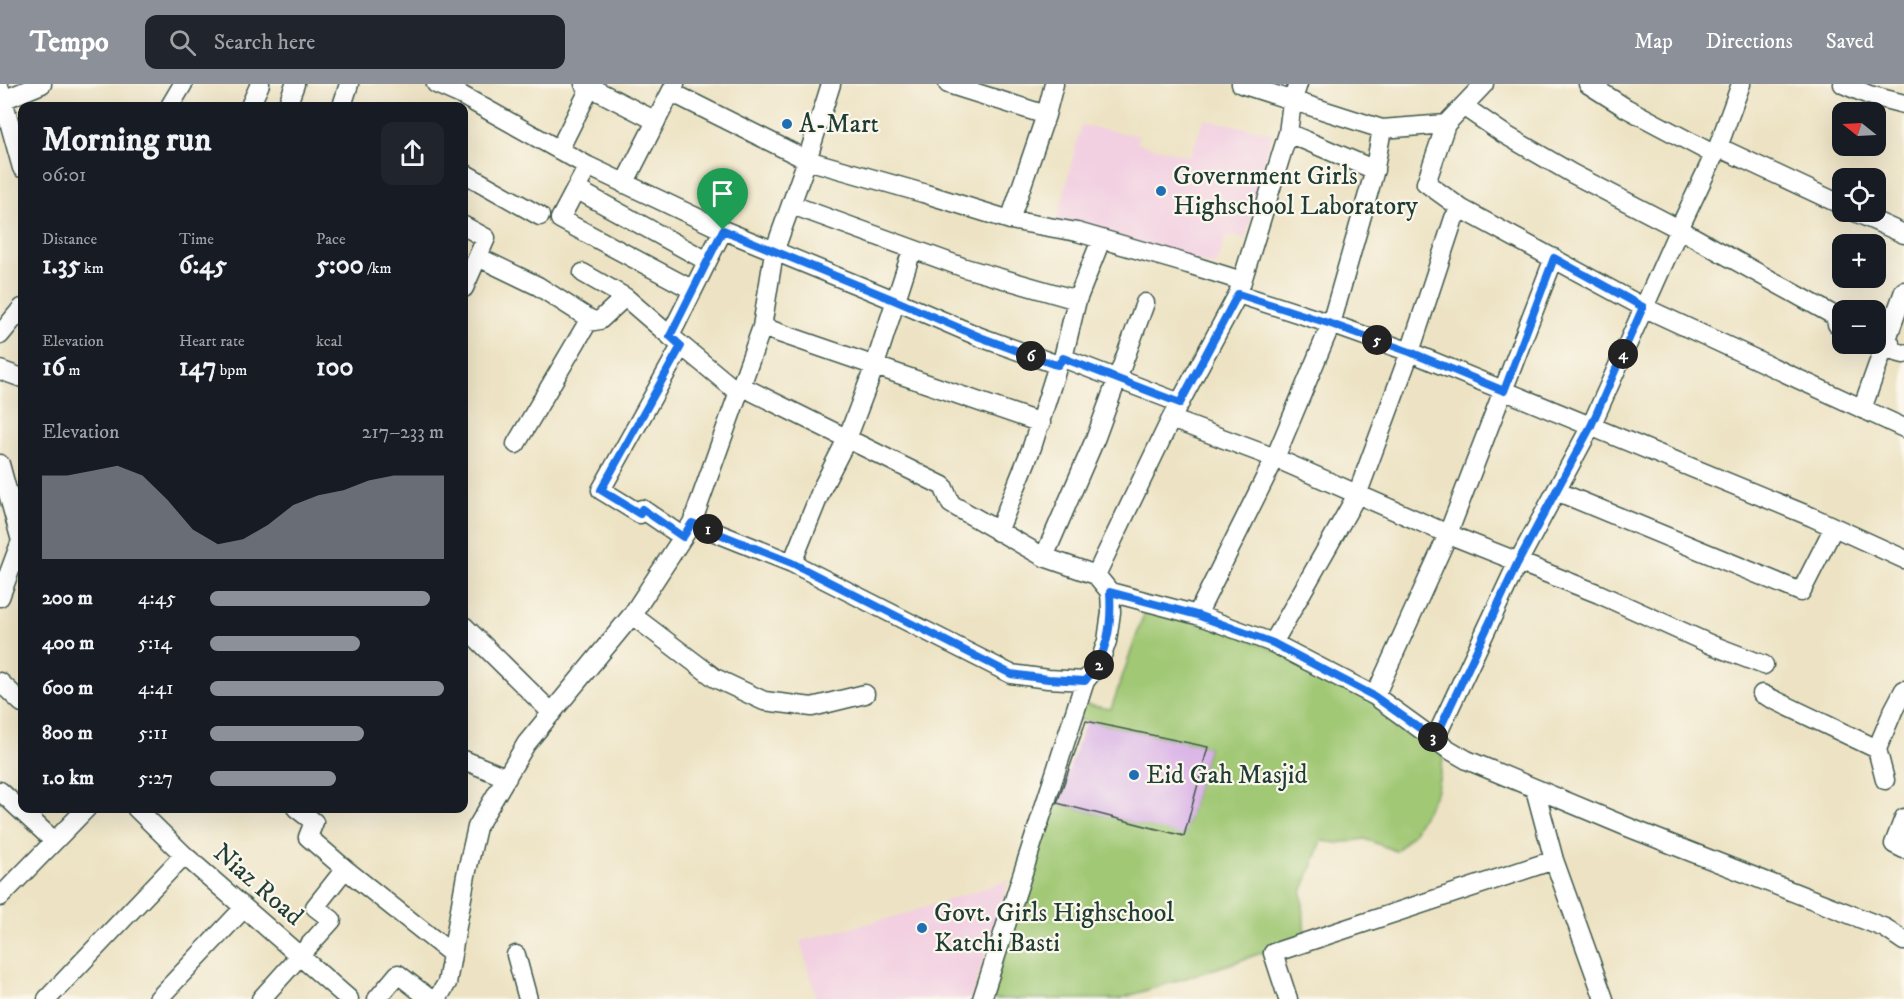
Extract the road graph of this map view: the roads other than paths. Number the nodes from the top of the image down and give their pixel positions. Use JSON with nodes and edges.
{"nodes":[{"id":1,"x":42,"y":84,"type":"edge"},
{"id":2,"x":183,"y":84,"type":"edge"},
{"id":3,"x":260,"y":84,"type":"edge"},
{"id":4,"x":295,"y":84,"type":"edge"},
{"id":5,"x":349,"y":84,"type":"edge"},
{"id":6,"x":436,"y":84,"type":"edge"},
{"id":7,"x":831,"y":84,"type":"edge"},
{"id":8,"x":948,"y":84,"type":"edge"},
{"id":9,"x":1054,"y":84,"type":"edge"},
{"id":10,"x":1241,"y":84,"type":"edge"},
{"id":11,"x":1298,"y":84,"type":"edge"},
{"id":12,"x":1484,"y":84,"type":"edge"},
{"id":13,"x":1588,"y":84,"type":"edge"},
{"id":14,"x":1741,"y":84,"type":"edge"},
{"id":15,"x":1844,"y":84,"type":"edge"},
{"id":16,"x":589,"y":85,"type":"edge"},
{"id":17,"x":673,"y":88,"type":"edge"},
{"id":18,"x":1870,"y":89,"type":"edge"},
{"id":19,"x":2,"y":95,"type":"edge"},
{"id":20,"x":461,"y":95,"type":"edge"},
{"id":21,"x":172,"y":102,"type":"edge"},
{"id":22,"x":252,"y":102,"type":"edge"},
{"id":23,"x":288,"y":102,"type":"edge"},
{"id":24,"x":343,"y":102,"type":"edge"},
{"id":25,"x":1293,"y":102,"type":"junction"},
{"id":26,"x":1904,"y":104,"type":"edge"},
{"id":27,"x":1463,"y":106,"type":"junction"},
{"id":28,"x":1046,"y":115,"type":"junction"},
{"id":29,"x":656,"y":121,"type":"junction"},
{"id":30,"x":1446,"y":124,"type":"junction"},
{"id":31,"x":1382,"y":129,"type":"junction"},
{"id":32,"x":1288,"y":133,"type":"junction"},
{"id":33,"x":559,"y":150,"type":"junction"},
{"id":34,"x":1716,"y":151,"type":"junction"},
{"id":35,"x":18,"y":153,"type":"edge"},
{"id":36,"x":807,"y":160,"type":"junction"},
{"id":37,"x":588,"y":166,"type":"junction"},
{"id":38,"x":1375,"y":170,"type":"junction"},
{"id":39,"x":468,"y":175,"type":"edge"},
{"id":40,"x":624,"y":184,"type":"junction"},
{"id":41,"x":576,"y":189,"type":"junction"},
{"id":42,"x":1832,"y":201,"type":"edge"},
{"id":43,"x":792,"y":205,"type":"junction"},
{"id":44,"x":1462,"y":208,"type":"junction"},
{"id":45,"x":540,"y":216,"type":"dead end"},
{"id":46,"x":1010,"y":220,"type":"junction"},
{"id":47,"x":1877,"y":222,"type":"edge"},
{"id":48,"x":468,"y":228,"type":"edge"},
{"id":49,"x":1679,"y":229,"type":"junction"},
{"id":50,"x":723,"y":230,"type":"junction"},
{"id":51,"x":1904,"y":234,"type":"edge"},
{"id":52,"x":1101,"y":240,"type":"junction"},
{"id":53,"x":912,"y":250,"type":"junction"},
{"id":54,"x":774,"y":252,"type":"junction"},
{"id":55,"x":478,"y":257,"type":"junction"},
{"id":56,"x":1554,"y":258,"type":"junction"},
{"id":57,"x":707,"y":261,"type":"junction"},
{"id":58,"x":583,"y":273,"type":"dead end"},
{"id":59,"x":468,"y":279,"type":"edge"},
{"id":60,"x":1240,"y":288,"type":"junction"},
{"id":61,"x":693,"y":290,"type":"junction"},
{"id":62,"x":1904,"y":291,"type":"edge"},
{"id":63,"x":625,"y":297,"type":"junction"},
{"id":64,"x":894,"y":300,"type":"junction"},
{"id":65,"x":1077,"y":300,"type":"junction"},
{"id":66,"x":1145,"y":303,"type":"dead end"},
{"id":67,"x":1643,"y":307,"type":"junction"},
{"id":68,"x":1832,"y":314,"type":"edge"},
{"id":69,"x":18,"y":316,"type":"edge"},
{"id":70,"x":593,"y":321,"type":"junction"},
{"id":71,"x":1331,"y":324,"type":"junction"},
{"id":72,"x":762,"y":327,"type":"junction"},
{"id":73,"x":1886,"y":328,"type":"edge"},
{"id":74,"x":0,"y":335,"type":"edge"},
{"id":75,"x":676,"y":341,"type":"junction"},
{"id":76,"x":1886,"y":342,"type":"edge"},
{"id":77,"x":1410,"y":352,"type":"junction"},
{"id":78,"x":1876,"y":354,"type":"edge"},
{"id":79,"x":1904,"y":354,"type":"edge"},
{"id":80,"x":1060,"y":362,"type":"junction"},
{"id":81,"x":875,"y":365,"type":"junction"},
{"id":82,"x":0,"y":370,"type":"edge"},
{"id":83,"x":18,"y":377,"type":"edge"},
{"id":84,"x":1118,"y":378,"type":"junction"},
{"id":85,"x":740,"y":389,"type":"junction"},
{"id":86,"x":1504,"y":391,"type":"junction"},
{"id":87,"x":1180,"y":403,"type":"junction"},
{"id":88,"x":1862,"y":409,"type":"junction"},
{"id":89,"x":1170,"y":419,"type":"junction"},
{"id":90,"x":1041,"y":423,"type":"junction"},
{"id":91,"x":1591,"y":426,"type":"junction"},
{"id":92,"x":1904,"y":428,"type":"edge"},
{"id":93,"x":847,"y":439,"type":"junction"},
{"id":94,"x":516,"y":444,"type":"dead end"},
{"id":95,"x":1275,"y":458,"type":"junction"},
{"id":96,"x":0,"y":464,"type":"edge"},
{"id":97,"x":1556,"y":491,"type":"junction"},
{"id":98,"x":1357,"y":495,"type":"junction"},
{"id":99,"x":1834,"y":527,"type":"junction"},
{"id":100,"x":18,"y":530,"type":"edge"},
{"id":101,"x":688,"y":530,"type":"junction"},
{"id":102,"x":998,"y":532,"type":"junction"},
{"id":103,"x":1448,"y":534,"type":"junction"},
{"id":104,"x":18,"y":549,"type":"edge"},
{"id":105,"x":1044,"y":557,"type":"junction"},
{"id":106,"x":1904,"y":559,"type":"edge"},
{"id":107,"x":1518,"y":562,"type":"junction"},
{"id":108,"x":792,"y":563,"type":"junction"},
{"id":109,"x":1096,"y":575,"type":"junction"},
{"id":110,"x":1110,"y":592,"type":"junction"},
{"id":111,"x":0,"y":597,"type":"edge"},
{"id":112,"x":632,"y":615,"type":"junction"},
{"id":113,"x":1197,"y":615,"type":"junction"},
{"id":114,"x":468,"y":630,"type":"edge"},
{"id":115,"x":1273,"y":643,"type":"junction"},
{"id":116,"x":1764,"y":665,"type":"dead end"},
{"id":117,"x":1085,"y":681,"type":"junction"},
{"id":118,"x":0,"y":682,"type":"edge"},
{"id":119,"x":1904,"y":690,"type":"edge"},
{"id":120,"x":865,"y":694,"type":"dead end"},
{"id":121,"x":1762,"y":694,"type":"dead end"},
{"id":122,"x":1374,"y":696,"type":"junction"},
{"id":123,"x":18,"y":699,"type":"edge"},
{"id":124,"x":552,"y":713,"type":"junction"},
{"id":125,"x":1897,"y":723,"type":"edge"},
{"id":126,"x":1435,"y":739,"type":"junction"},
{"id":127,"x":1877,"y":749,"type":"junction"},
{"id":128,"x":468,"y":762,"type":"edge"},
{"id":129,"x":507,"y":777,"type":"junction"},
{"id":130,"x":1885,"y":780,"type":"dead end"},
{"id":131,"x":1535,"y":789,"type":"junction"},
{"id":132,"x":0,"y":791,"type":"edge"},
{"id":133,"x":18,"y":808,"type":"edge"},
{"id":134,"x":24,"y":813,"type":"edge"},
{"id":135,"x":82,"y":813,"type":"edge"},
{"id":136,"x":140,"y":813,"type":"edge"},
{"id":137,"x":302,"y":813,"type":"edge"},
{"id":138,"x":1904,"y":818,"type":"edge"},
{"id":139,"x":54,"y":841,"type":"junction"},
{"id":140,"x":1904,"y":849,"type":"edge"},
{"id":141,"x":184,"y":855,"type":"junction"},
{"id":142,"x":1554,"y":860,"type":"junction"},
{"id":143,"x":345,"y":869,"type":"junction"},
{"id":144,"x":0,"y":897,"type":"edge"},
{"id":145,"x":244,"y":908,"type":"junction"},
{"id":146,"x":1904,"y":941,"type":"edge"},
{"id":147,"x":452,"y":954,"type":"junction"},
{"id":148,"x":300,"y":955,"type":"junction"},
{"id":149,"x":516,"y":955,"type":"dead end"},
{"id":150,"x":47,"y":999,"type":"edge"},
{"id":151,"x":158,"y":999,"type":"edge"},
{"id":152,"x":261,"y":999,"type":"edge"},
{"id":153,"x":349,"y":999,"type":"edge"},
{"id":154,"x":378,"y":999,"type":"edge"},
{"id":155,"x":430,"y":999,"type":"edge"},
{"id":156,"x":437,"y":999,"type":"edge"},
{"id":157,"x":528,"y":999,"type":"edge"},
{"id":158,"x":982,"y":999,"type":"edge"},
{"id":159,"x":1288,"y":999,"type":"edge"},
{"id":160,"x":1604,"y":999,"type":"edge"}],
"edges":[{"from":1,"to":19,"type":"street"},
{"from":2,"to":21,"type":"street"},
{"from":3,"to":22,"type":"street"},
{"from":4,"to":23,"type":"street"},
{"from":5,"to":24,"type":"street"},
{"from":6,"to":20,"type":"street"},
{"from":7,"to":36,"type":"street"},
{"from":8,"to":28,"type":"street"},
{"from":9,"to":28,"type":"street"},
{"from":10,"to":25,"type":"street"},
{"from":11,"to":25,"type":"street"},
{"from":12,"to":27,"type":"street"},
{"from":13,"to":34,"type":"street"},
{"from":14,"to":34,"type":"street"},
{"from":15,"to":18,"type":"street"},
{"from":16,"to":29,"type":"street"},
{"from":16,"to":33,"type":"street"},
{"from":17,"to":29,"type":"street"},
{"from":17,"to":36,"type":"street"},
{"from":18,"to":26,"type":"street"},
{"from":19,"to":35,"type":"street"},
{"from":20,"to":33,"type":"street"},
{"from":25,"to":31,"type":"street"},
{"from":25,"to":32,"type":"street"},
{"from":27,"to":30,"type":"street"},
{"from":27,"to":49,"type":"street"},
{"from":28,"to":46,"type":"street"},
{"from":29,"to":40,"type":"street"},
{"from":30,"to":31,"type":"street"},
{"from":30,"to":44,"type":"street"},
{"from":31,"to":38,"type":"street"},
{"from":32,"to":38,"type":"street"},
{"from":32,"to":60,"type":"street"},
{"from":33,"to":37,"type":"street"},
{"from":34,"to":42,"type":"street"},
{"from":34,"to":49,"type":"street"},
{"from":36,"to":43,"type":"street"},
{"from":36,"to":46,"type":"street"},
{"from":37,"to":40,"type":"street"},
{"from":37,"to":41,"type":"street"},
{"from":38,"to":71,"type":"street"},
{"from":39,"to":45,"type":"street"},
{"from":40,"to":50,"type":"street"},
{"from":41,"to":57,"type":"street"},
{"from":41,"to":61,"type":"street"},
{"from":43,"to":53,"type":"street"},
{"from":43,"to":54,"type":"street"},
{"from":44,"to":56,"type":"street"},
{"from":44,"to":77,"type":"street"},
{"from":46,"to":52,"type":"street"},
{"from":47,"to":51,"type":"street"},
{"from":48,"to":55,"type":"street"},
{"from":49,"to":67,"type":"street"},
{"from":49,"to":68,"type":"street"},
{"from":50,"to":54,"type":"street"},
{"from":50,"to":57,"type":"street"},
{"from":52,"to":60,"type":"street"},
{"from":52,"to":65,"type":"street"},
{"from":53,"to":64,"type":"street"},
{"from":53,"to":65,"type":"street"},
{"from":54,"to":64,"type":"street"},
{"from":54,"to":72,"type":"street"},
{"from":55,"to":59,"type":"street"},
{"from":55,"to":70,"type":"street"},
{"from":56,"to":67,"type":"street"},
{"from":56,"to":86,"type":"street"},
{"from":57,"to":61,"type":"street"},
{"from":58,"to":63,"type":"street"},
{"from":60,"to":71,"type":"street"},
{"from":60,"to":87,"type":"street"},
{"from":61,"to":75,"type":"street"},
{"from":62,"to":73,"type":"street"},
{"from":63,"to":70,"type":"street"},
{"from":63,"to":75,"type":"street"},
{"from":64,"to":80,"type":"street"},
{"from":64,"to":81,"type":"street"},
{"from":65,"to":80,"type":"street"},
{"from":66,"to":84,"type":"street"},
{"from":67,"to":88,"type":"street"},
{"from":67,"to":91,"type":"street"},
{"from":69,"to":74,"type":"street"},
{"from":70,"to":94,"type":"street"},
{"from":71,"to":77,"type":"street"},
{"from":71,"to":95,"type":"street"},
{"from":72,"to":81,"type":"street"},
{"from":72,"to":85,"type":"street"},
{"from":75,"to":85,"type":"street"},
{"from":75,"to":101,"type":"street"},
{"from":76,"to":79,"type":"street"},
{"from":77,"to":86,"type":"street"},
{"from":77,"to":98,"type":"street"},
{"from":78,"to":88,"type":"street"},
{"from":80,"to":84,"type":"street"},
{"from":80,"to":90,"type":"street"},
{"from":81,"to":90,"type":"street"},
{"from":81,"to":93,"type":"street"},
{"from":82,"to":83,"type":"street"},
{"from":84,"to":87,"type":"street"},
{"from":84,"to":105,"type":"street"},
{"from":85,"to":93,"type":"street"},
{"from":85,"to":101,"type":"street"},
{"from":86,"to":91,"type":"street"},
{"from":86,"to":103,"type":"street"},
{"from":87,"to":89,"type":"street"},
{"from":88,"to":92,"type":"street"},
{"from":89,"to":95,"type":"street"},
{"from":89,"to":109,"type":"street"},
{"from":90,"to":102,"type":"street"},
{"from":91,"to":97,"type":"street"},
{"from":91,"to":99,"type":"street"},
{"from":93,"to":102,"type":"street"},
{"from":93,"to":108,"type":"street"},
{"from":95,"to":98,"type":"street"},
{"from":95,"to":113,"type":"street"},
{"from":96,"to":100,"type":"street"},
{"from":97,"to":99,"type":"street"},
{"from":97,"to":107,"type":"street"},
{"from":98,"to":103,"type":"street"},
{"from":98,"to":115,"type":"street"},
{"from":99,"to":106,"type":"street"},
{"from":101,"to":108,"type":"street"},
{"from":101,"to":112,"type":"street"},
{"from":102,"to":105,"type":"street"},
{"from":103,"to":107,"type":"street"},
{"from":103,"to":122,"type":"street"},
{"from":104,"to":111,"type":"street"},
{"from":105,"to":109,"type":"street"},
{"from":107,"to":116,"type":"street"},
{"from":107,"to":126,"type":"street"},
{"from":108,"to":117,"type":"street"},
{"from":109,"to":110,"type":"street"},
{"from":110,"to":113,"type":"street"},
{"from":110,"to":117,"type":"street"},
{"from":112,"to":120,"type":"street"},
{"from":112,"to":124,"type":"street"},
{"from":113,"to":115,"type":"street"},
{"from":114,"to":124,"type":"street"},
{"from":115,"to":122,"type":"street"},
{"from":117,"to":158,"type":"street"},
{"from":118,"to":123,"type":"street"},
{"from":119,"to":125,"type":"street"},
{"from":121,"to":127,"type":"street"},
{"from":122,"to":126,"type":"street"},
{"from":124,"to":129,"type":"street"},
{"from":125,"to":127,"type":"street"},
{"from":126,"to":131,"type":"street"},
{"from":127,"to":130,"type":"street"},
{"from":128,"to":129,"type":"street"},
{"from":129,"to":147,"type":"street"},
{"from":131,"to":142,"type":"street"},
{"from":131,"to":146,"type":"street"},
{"from":132,"to":133,"type":"street"},
{"from":134,"to":139,"type":"street"},
{"from":135,"to":139,"type":"street"},
{"from":136,"to":141,"type":"street","name":"Niaz Road"},
{"from":137,"to":143,"type":"street"},
{"from":138,"to":140,"type":"street"},
{"from":139,"to":144,"type":"street"},
{"from":141,"to":145,"type":"street","name":"Niaz Road"},
{"from":141,"to":150,"type":"street"},
{"from":142,"to":159,"type":"street"},
{"from":142,"to":160,"type":"street"},
{"from":143,"to":147,"type":"street"},
{"from":143,"to":148,"type":"street"},
{"from":145,"to":148,"type":"street","name":"Niaz Road"},
{"from":145,"to":151,"type":"street"},
{"from":147,"to":156,"type":"street"},
{"from":148,"to":152,"type":"street"},
{"from":148,"to":153,"type":"street","name":"Niaz Road"},
{"from":149,"to":157,"type":"street"},
{"from":154,"to":155,"type":"street"}]}
